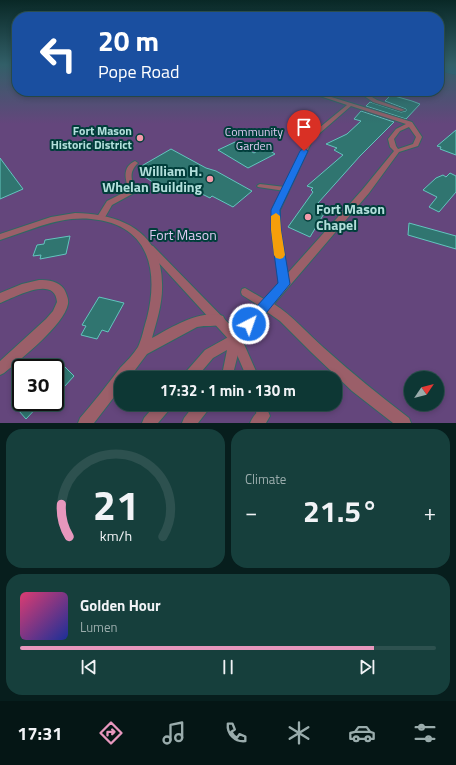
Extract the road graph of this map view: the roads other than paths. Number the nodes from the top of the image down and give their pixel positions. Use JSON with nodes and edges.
{"nodes":[{"id":1,"x":324,"y":96,"type":"edge"},
{"id":2,"x":367,"y":96,"type":"edge"},
{"id":3,"x":351,"y":104,"type":"junction"},
{"id":4,"x":403,"y":110,"type":"dead end"},
{"id":5,"x":410,"y":123,"type":"junction"},
{"id":6,"x":397,"y":151,"type":"junction"},
{"id":7,"x":135,"y":163,"type":"dead end"},
{"id":8,"x":260,"y":186,"type":"dead end"},
{"id":9,"x":285,"y":189,"type":"junction"},
{"id":10,"x":101,"y":217,"type":"junction"},
{"id":11,"x":0,"y":237,"type":"edge"},
{"id":12,"x":148,"y":246,"type":"junction"},
{"id":13,"x":284,"y":284,"type":"junction"},
{"id":14,"x":245,"y":292,"type":"dead end"},
{"id":15,"x":0,"y":298,"type":"edge"},
{"id":16,"x":266,"y":305,"type":"junction"},
{"id":17,"x":219,"y":320,"type":"junction"},
{"id":18,"x":236,"y":339,"type":"junction"},
{"id":19,"x":143,"y":350,"type":"junction"},
{"id":20,"x":0,"y":369,"type":"edge"},
{"id":21,"x":194,"y":371,"type":"edge"},
{"id":22,"x":228,"y":371,"type":"edge"},
{"id":23,"x":250,"y":371,"type":"edge"},
{"id":24,"x":159,"y":411,"type":"edge"},
{"id":25,"x":198,"y":411,"type":"edge"},
{"id":26,"x":84,"y":423,"type":"edge"},
{"id":27,"x":149,"y":423,"type":"edge"},
{"id":28,"x":189,"y":423,"type":"edge"},
{"id":29,"x":404,"y":423,"type":"edge"}],
"edges":[{"from":1,"to":3,"type":"street"},
{"from":2,"to":4,"type":"lane"},
{"from":3,"to":5,"type":"street"},
{"from":3,"to":9,"type":"street"},
{"from":5,"to":6,"type":"street"},
{"from":5,"to":6,"type":"street"},
{"from":6,"to":13,"type":"street"},
{"from":7,"to":10,"type":"lane"},
{"from":8,"to":9,"type":"lane"},
{"from":9,"to":13,"type":"street"},
{"from":10,"to":11,"type":"street"},
{"from":10,"to":12,"type":"street"},
{"from":12,"to":17,"type":"lane"},
{"from":12,"to":19,"type":"street"},
{"from":13,"to":16,"type":"street"},
{"from":14,"to":16,"type":"lane"},
{"from":15,"to":20,"type":"street"},
{"from":16,"to":18,"type":"street"},
{"from":16,"to":29,"type":"street"},
{"from":17,"to":18,"type":"lane"},
{"from":17,"to":19,"type":"street"},
{"from":18,"to":21,"type":"street"},
{"from":18,"to":22,"type":"street"},
{"from":18,"to":23,"type":"lane"},
{"from":19,"to":26,"type":"street"},
{"from":24,"to":27,"type":"street"},
{"from":25,"to":28,"type":"street"}]}
